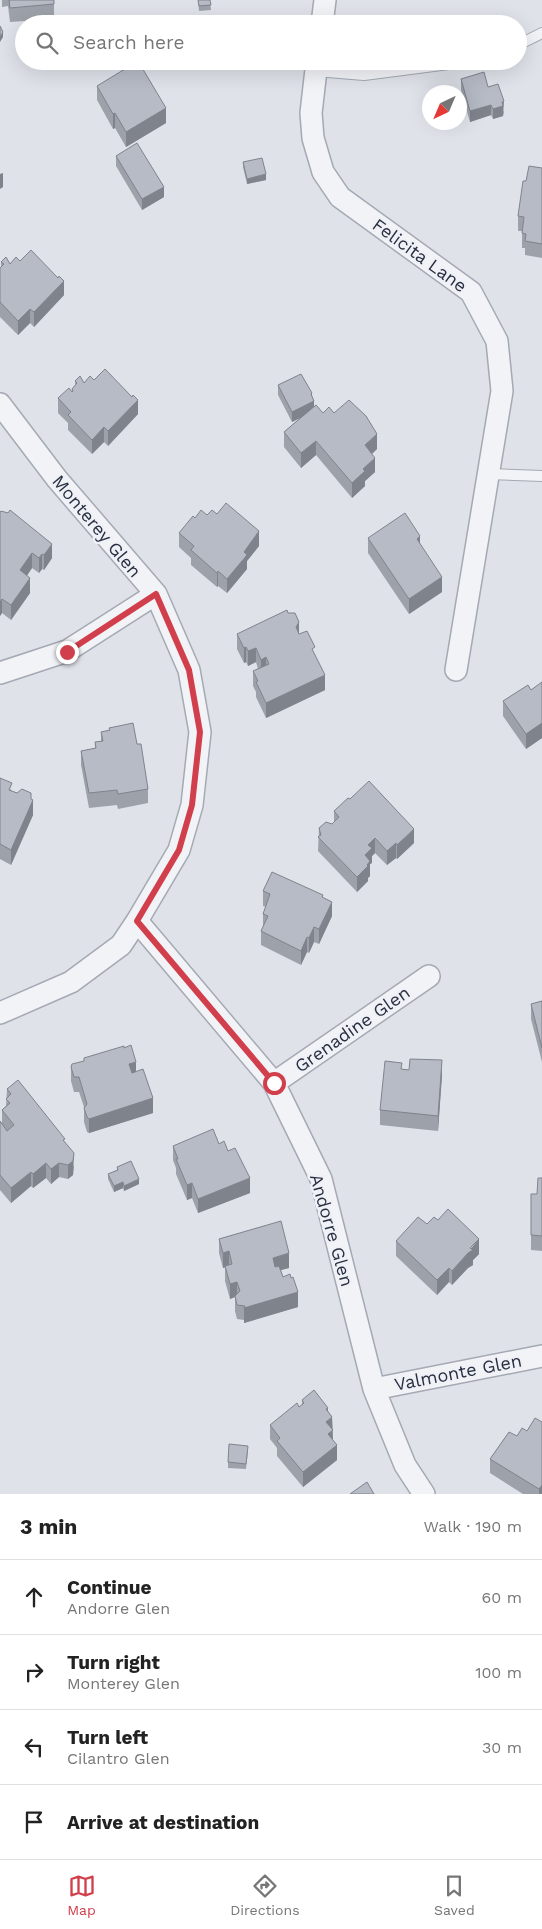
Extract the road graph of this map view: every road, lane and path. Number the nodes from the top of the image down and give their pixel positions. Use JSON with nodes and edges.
{"nodes":[{"id":1,"x":325,"y":0,"type":"edge"},
{"id":2,"x":323,"y":15,"type":"edge"},
{"id":3,"x":542,"y":33,"type":"edge"},
{"id":4,"x":527,"y":40,"type":"edge"},
{"id":5,"x":316,"y":70,"type":"edge"},
{"id":6,"x":337,"y":70,"type":"edge"},
{"id":7,"x":403,"y":70,"type":"edge"},
{"id":8,"x":0,"y":404,"type":"edge"},
{"id":9,"x":488,"y":474,"type":"junction"},
{"id":10,"x":542,"y":476,"type":"edge"},
{"id":11,"x":156,"y":594,"type":"junction"},
{"id":12,"x":456,"y":670,"type":"dead end"},
{"id":13,"x":0,"y":673,"type":"edge"},
{"id":14,"x":137,"y":921,"type":"junction"},
{"id":15,"x":429,"y":976,"type":"dead end"},
{"id":16,"x":0,"y":1013,"type":"edge"},
{"id":17,"x":274,"y":1083,"type":"junction"},
{"id":18,"x":542,"y":1356,"type":"edge"},
{"id":19,"x":374,"y":1389,"type":"junction"},
{"id":20,"x":424,"y":1494,"type":"edge"}],
"edges":[{"from":1,"to":2,"type":"street"},
{"from":3,"to":4,"type":"lane"},
{"from":5,"to":9,"type":"street","name":"Felicita Lane"},
{"from":6,"to":7,"type":"lane"},
{"from":8,"to":11,"type":"street","name":"Monterey Glen"},
{"from":9,"to":10,"type":"lane"},
{"from":9,"to":12,"type":"street","name":"Felicita Lane"},
{"from":11,"to":13,"type":"street"},
{"from":11,"to":14,"type":"street","name":"Monterey Glen"},
{"from":14,"to":16,"type":"street","name":"Monterey Glen"},
{"from":14,"to":17,"type":"street","name":"Andorre Glen"},
{"from":15,"to":17,"type":"street","name":"Grenadine Glen"},
{"from":17,"to":19,"type":"street","name":"Andorre Glen"},
{"from":18,"to":19,"type":"street","name":"Valmonte Glen"},
{"from":19,"to":20,"type":"street","name":"Andorre Glen"}]}
